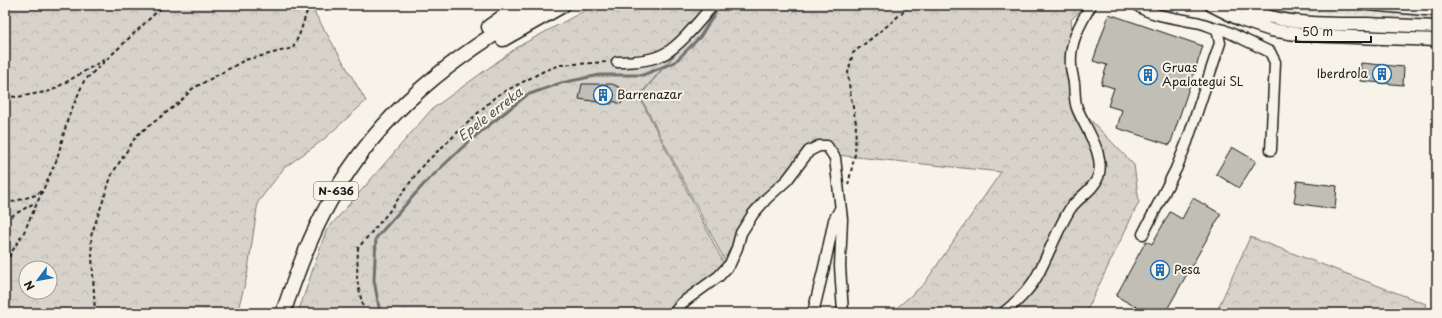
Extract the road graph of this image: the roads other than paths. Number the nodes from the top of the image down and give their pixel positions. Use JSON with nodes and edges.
{"nodes":[{"id":1,"x":520,"y":5,"type":"edge"},
{"id":2,"x":540,"y":5,"type":"edge"},
{"id":3,"x":563,"y":5,"type":"edge"},
{"id":4,"x":713,"y":5,"type":"edge"},
{"id":5,"x":1090,"y":5,"type":"edge"},
{"id":6,"x":1137,"y":5,"type":"edge"},
{"id":7,"x":1211,"y":5,"type":"edge"},
{"id":8,"x":1237,"y":5,"type":"edge"},
{"id":9,"x":1368,"y":5,"type":"edge"},
{"id":10,"x":1437,"y":11,"type":"edge"},
{"id":11,"x":1437,"y":27,"type":"edge"},
{"id":12,"x":1217,"y":29,"type":"junction"},
{"id":13,"x":1437,"y":40,"type":"edge"},
{"id":14,"x":617,"y":62,"type":"road end"},
{"id":15,"x":421,"y":89,"type":"junction"},
{"id":16,"x":1271,"y":150,"type":"dead end"},
{"id":17,"x":840,"y":209,"type":"junction"},
{"id":18,"x":1143,"y":234,"type":"dead end"},
{"id":19,"x":283,"y":313,"type":"edge"},
{"id":20,"x":674,"y":313,"type":"edge"},
{"id":21,"x":813,"y":313,"type":"edge"},
{"id":22,"x":843,"y":313,"type":"edge"},
{"id":23,"x":1003,"y":313,"type":"edge"}],
"edges":[{"from":1,"to":15,"type":"highway"},
{"from":2,"to":15,"type":"highway","number":"N-636"},
{"from":3,"to":15,"type":"highway"},
{"from":4,"to":14,"type":"street"},
{"from":5,"to":23,"type":"street"},
{"from":6,"to":12,"type":"street"},
{"from":7,"to":13,"type":"main road"},
{"from":8,"to":11,"type":"main road"},
{"from":9,"to":10,"type":"street"},
{"from":12,"to":16,"type":"street"},
{"from":12,"to":18,"type":"street"},
{"from":15,"to":19,"type":"highway","number":"N-636"},
{"from":17,"to":20,"type":"street"},
{"from":17,"to":21,"type":"street"},
{"from":17,"to":22,"type":"street"}]}
